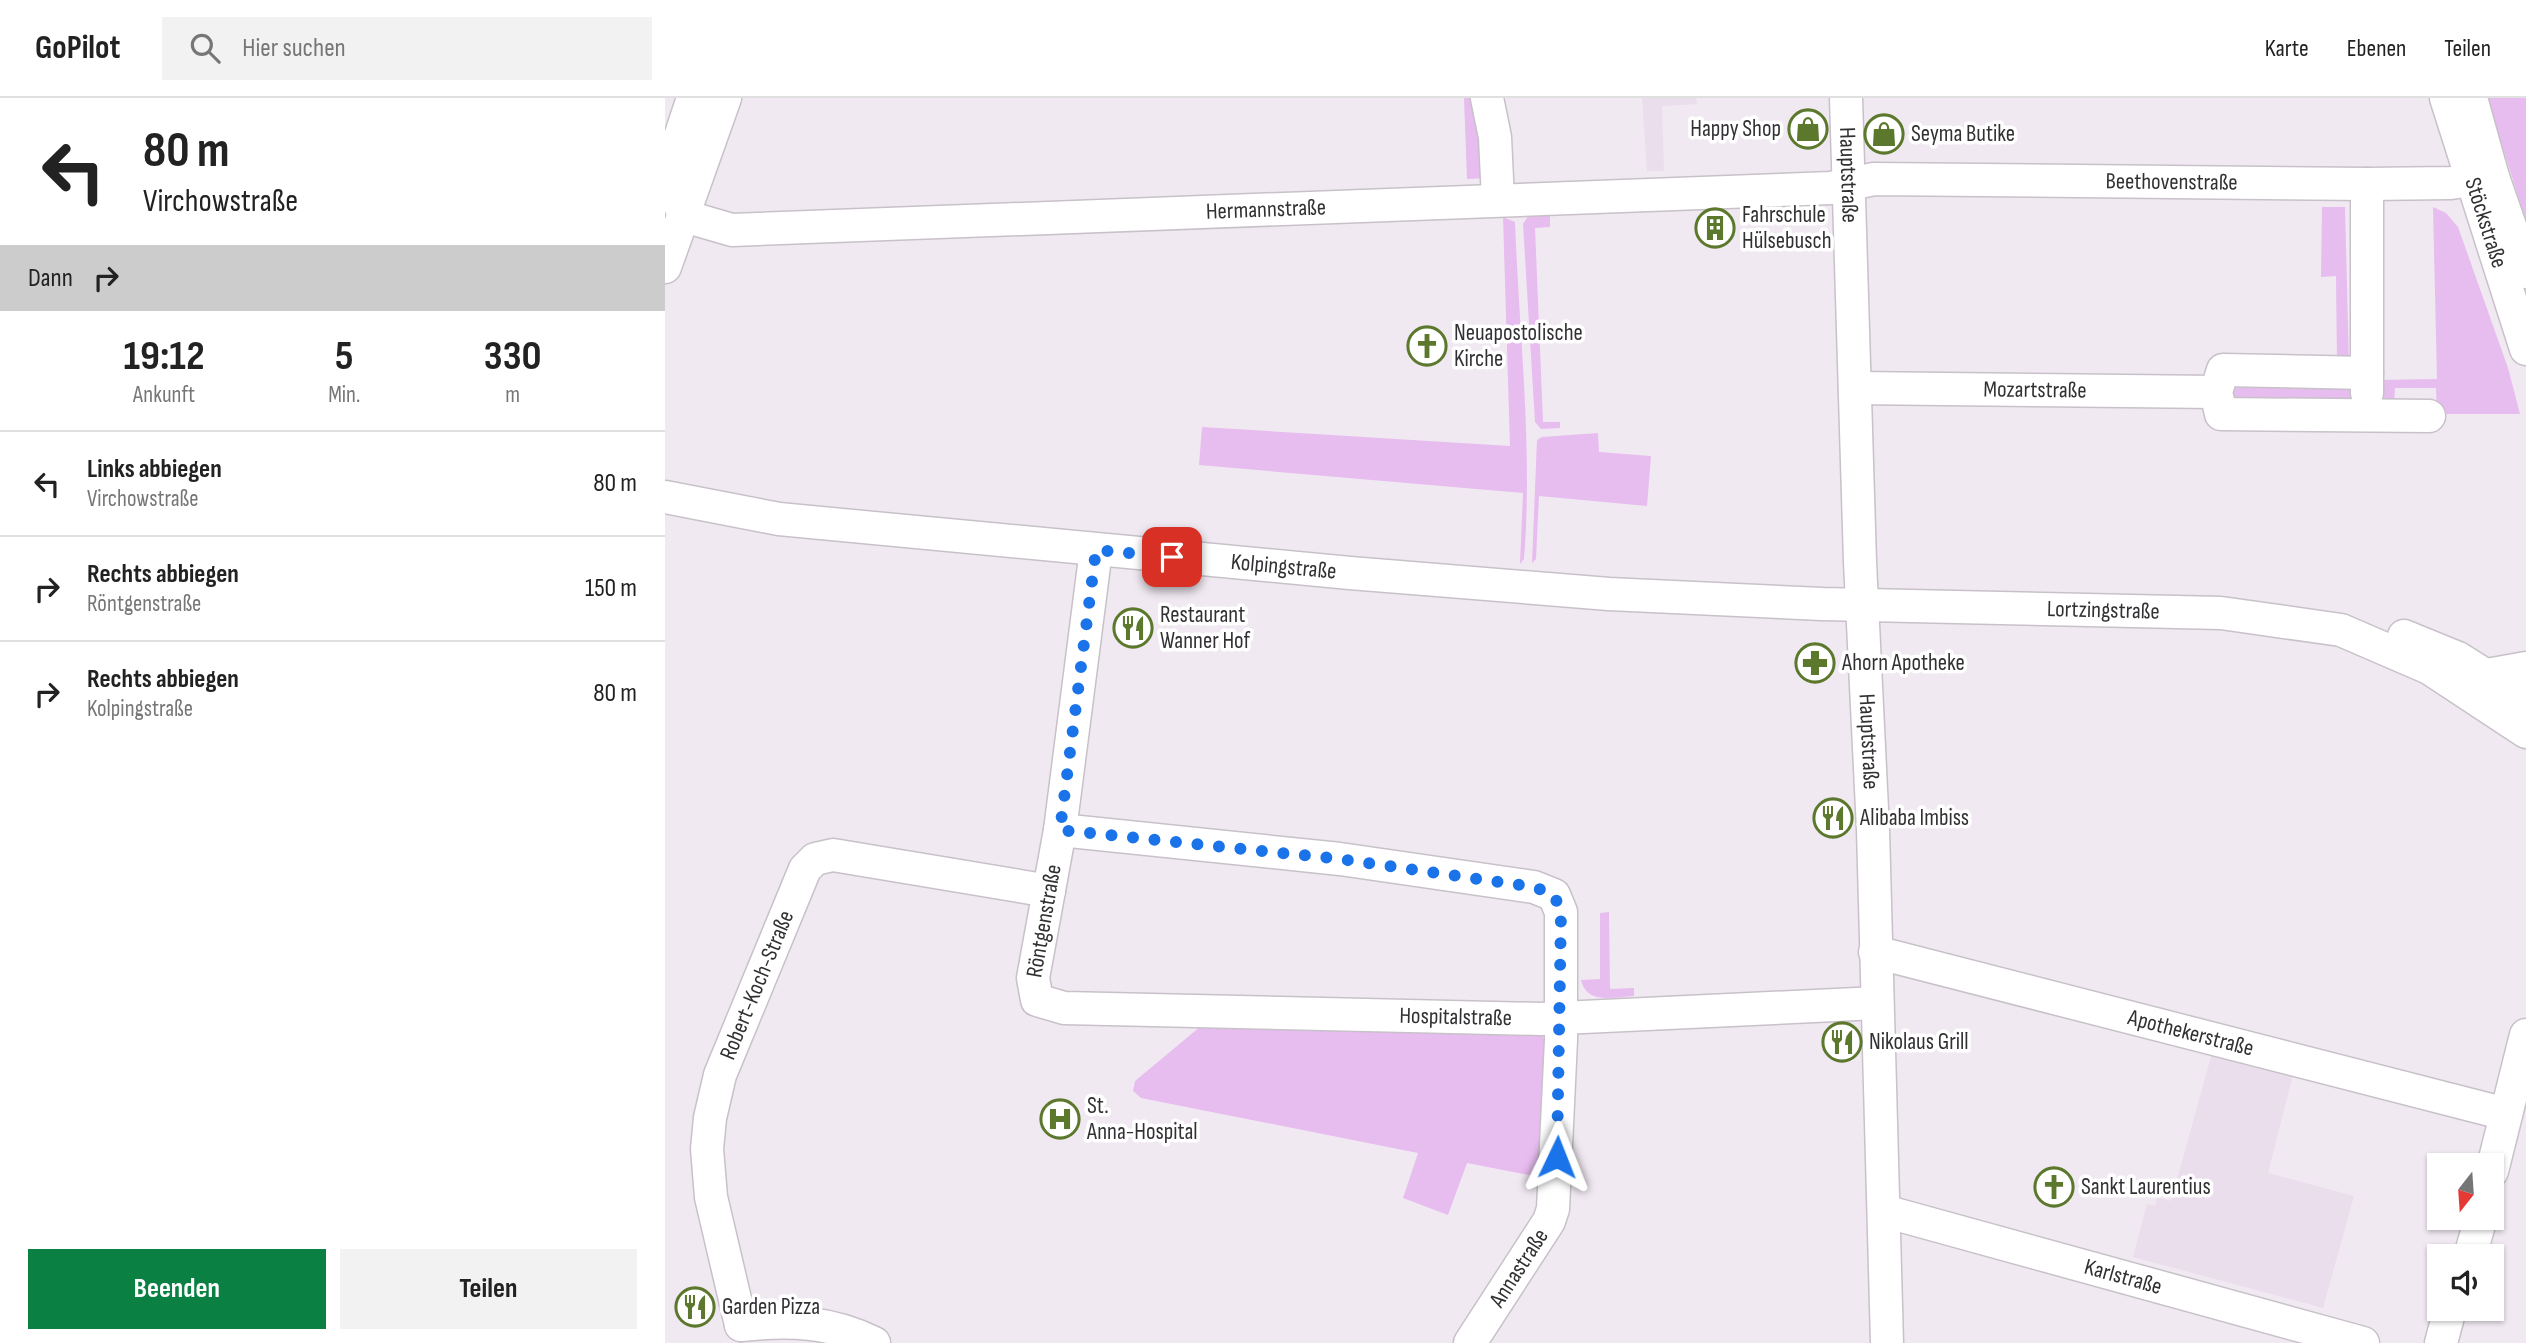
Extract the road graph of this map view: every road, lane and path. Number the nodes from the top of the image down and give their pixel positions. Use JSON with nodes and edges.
{"nodes":[{"id":1,"x":693,"y":98,"type":"edge"},
{"id":2,"x":726,"y":98,"type":"edge"},
{"id":3,"x":1487,"y":98,"type":"edge"},
{"id":4,"x":1846,"y":98,"type":"edge"},
{"id":5,"x":2446,"y":98,"type":"edge"},
{"id":6,"x":2471,"y":98,"type":"edge"},
{"id":7,"x":674,"y":153,"type":"junction"},
{"id":8,"x":2482,"y":179,"type":"junction"},
{"id":9,"x":1849,"y":184,"type":"junction"},
{"id":10,"x":2367,"y":184,"type":"junction"},
{"id":11,"x":665,"y":185,"type":"edge"},
{"id":12,"x":1498,"y":201,"type":"junction"},
{"id":13,"x":684,"y":216,"type":"junction"},
{"id":14,"x":665,"y":267,"type":"edge"},
{"id":15,"x":2526,"y":272,"type":"edge"},
{"id":16,"x":2526,"y":349,"type":"edge"},
{"id":17,"x":2367,"y":373,"type":"junction"},
{"id":18,"x":1855,"y":388,"type":"junction"},
{"id":19,"x":2216,"y":392,"type":"junction"},
{"id":20,"x":2367,"y":415,"type":"junction"},
{"id":21,"x":2429,"y":416,"type":"dead end"},
{"id":22,"x":665,"y":497,"type":"edge"},
{"id":23,"x":1096,"y":550,"type":"junction"},
{"id":24,"x":1863,"y":605,"type":"junction"},
{"id":25,"x":2341,"y":630,"type":"junction"},
{"id":26,"x":2526,"y":668,"type":"edge"},
{"id":27,"x":2487,"y":675,"type":"junction"},
{"id":28,"x":2526,"y":701,"type":"edge"},
{"id":29,"x":2526,"y":732,"type":"edge"},
{"id":30,"x":1060,"y":830,"type":"junction"},
{"id":31,"x":1049,"y":891,"type":"junction"},
{"id":32,"x":1875,"y":952,"type":"junction"},
{"id":33,"x":1037,"y":1000,"type":"joint"},
{"id":34,"x":1877,"y":1003,"type":"junction"},
{"id":35,"x":1560,"y":1019,"type":"junction"},
{"id":36,"x":2526,"y":1035,"type":"edge"},
{"id":37,"x":2506,"y":1114,"type":"junction"},
{"id":38,"x":2496,"y":1153,"type":"edge"},
{"id":39,"x":1884,"y":1211,"type":"junction"},
{"id":40,"x":2447,"y":1321,"type":"edge"},
{"id":41,"x":2463,"y":1321,"type":"edge"},
{"id":42,"x":731,"y":1334,"type":"edge"},
{"id":43,"x":874,"y":1343,"type":"edge"},
{"id":44,"x":1470,"y":1343,"type":"edge"},
{"id":45,"x":1887,"y":1343,"type":"edge"},
{"id":46,"x":2363,"y":1343,"type":"edge"},
{"id":47,"x":2441,"y":1343,"type":"edge"},
{"id":48,"x":2459,"y":1343,"type":"edge"}],
"edges":[{"from":1,"to":7,"type":"street"},
{"from":2,"to":13,"type":"street"},
{"from":3,"to":12,"type":"street"},
{"from":4,"to":9,"type":"street","name":"Hauptstraße"},
{"from":5,"to":8,"type":"street","name":"Stöckstraße"},
{"from":6,"to":8,"type":"street","name":"Stöckstraße"},
{"from":7,"to":11,"type":"street"},
{"from":7,"to":13,"type":"street"},
{"from":8,"to":10,"type":"street","name":"Beethovenstraße"},
{"from":8,"to":15,"type":"street","name":"Stöckstraße"},
{"from":8,"to":16,"type":"street","name":"Stöckstraße"},
{"from":9,"to":10,"type":"street","name":"Beethovenstraße"},
{"from":9,"to":12,"type":"street","name":"Hermannstraße"},
{"from":9,"to":18,"type":"street","name":"Hauptstraße"},
{"from":10,"to":17,"type":"street"},
{"from":12,"to":13,"type":"street","name":"Hermannstraße"},
{"from":13,"to":14,"type":"street"},
{"from":17,"to":19,"type":"street"},
{"from":17,"to":20,"type":"street"},
{"from":18,"to":19,"type":"street","name":"Mozartstraße"},
{"from":18,"to":24,"type":"street","name":"Hauptstraße"},
{"from":19,"to":20,"type":"street"},
{"from":20,"to":21,"type":"street"},
{"from":22,"to":23,"type":"street","name":"Kolpingstraße"},
{"from":23,"to":24,"type":"street","name":"Kolpingstraße"},
{"from":23,"to":30,"type":"street","name":"Röntgenstraße"},
{"from":24,"to":25,"type":"street","name":"Lortzingstraße"},
{"from":24,"to":32,"type":"street","name":"Hauptstraße"},
{"from":25,"to":27,"type":"street","name":"Lortzingstraße"},
{"from":25,"to":29,"type":"street","name":"Lortzingstraße"},
{"from":26,"to":27,"type":"street"},
{"from":27,"to":28,"type":"street","name":"Lortzingstraße"},
{"from":30,"to":31,"type":"street","name":"Röntgenstraße"},
{"from":30,"to":35,"type":"street","name":"Annastraße"},
{"from":31,"to":33,"type":"street","name":"Röntgenstraße"},
{"from":31,"to":42,"type":"street","name":"Robert-Koch-Straße"},
{"from":32,"to":34,"type":"street","name":"Hauptstraße"},
{"from":32,"to":37,"type":"street","name":"Apothekerstraße"},
{"from":33,"to":35,"type":"street","name":"Hospitalstraße"},
{"from":34,"to":35,"type":"street","name":"Hospitalstraße"},
{"from":34,"to":39,"type":"street","name":"Hauptstraße"},
{"from":35,"to":44,"type":"street","name":"Annastraße"},
{"from":36,"to":37,"type":"street"},
{"from":37,"to":38,"type":"street"},
{"from":39,"to":45,"type":"street","name":"Hauptstraße"},
{"from":39,"to":46,"type":"street","name":"Karlstraße"},
{"from":40,"to":47,"type":"street"},
{"from":41,"to":48,"type":"street"},
{"from":42,"to":43,"type":"street"}]}
